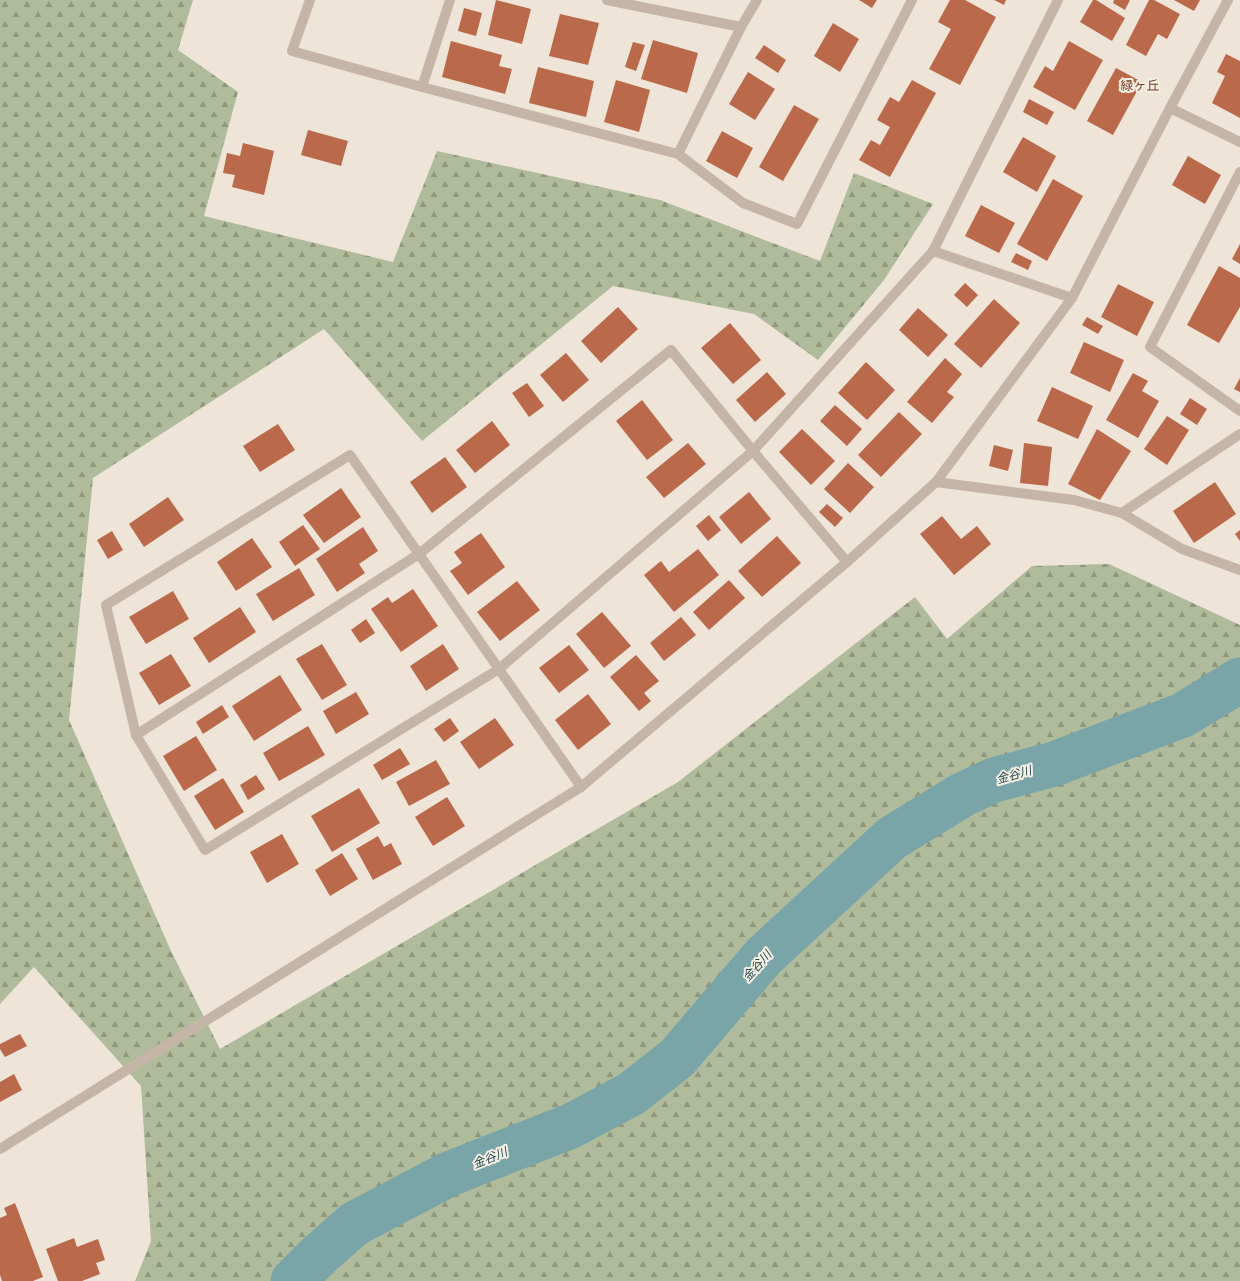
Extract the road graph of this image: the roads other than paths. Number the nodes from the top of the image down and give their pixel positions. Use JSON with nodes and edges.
{"nodes":[{"id":1,"x":310,"y":0,"type":"edge"},
{"id":2,"x":450,"y":0,"type":"edge"},
{"id":3,"x":607,"y":0,"type":"edge"},
{"id":4,"x":757,"y":0,"type":"edge"},
{"id":5,"x":912,"y":0,"type":"edge"},
{"id":6,"x":1058,"y":0,"type":"edge"},
{"id":7,"x":1228,"y":0,"type":"edge"},
{"id":8,"x":742,"y":27,"type":"junction"},
{"id":9,"x":422,"y":87,"type":"junction"},
{"id":10,"x":1170,"y":108,"type":"junction"},
{"id":11,"x":1240,"y":142,"type":"edge"},
{"id":12,"x":678,"y":154,"type":"junction"},
{"id":13,"x":1240,"y":172,"type":"edge"},
{"id":14,"x":933,"y":251,"type":"junction"},
{"id":15,"x":1072,"y":298,"type":"junction"},
{"id":16,"x":1240,"y":411,"type":"edge"},
{"id":17,"x":1240,"y":434,"type":"edge"},
{"id":18,"x":753,"y":451,"type":"junction"},
{"id":19,"x":936,"y":482,"type":"junction"},
{"id":20,"x":1122,"y":513,"type":"junction"},
{"id":21,"x":419,"y":554,"type":"junction"},
{"id":22,"x":847,"y":562,"type":"junction"},
{"id":23,"x":1240,"y":570,"type":"edge"},
{"id":24,"x":499,"y":669,"type":"junction"},
{"id":25,"x":136,"y":735,"type":"junction"},
{"id":26,"x":581,"y":787,"type":"junction"},
{"id":27,"x":0,"y":1149,"type":"edge"}],
"edges":[{"from":1,"to":9,"type":"street"},
{"from":2,"to":9,"type":"street"},
{"from":3,"to":8,"type":"street"},
{"from":4,"to":8,"type":"street"},
{"from":5,"to":12,"type":"street"},
{"from":6,"to":14,"type":"street"},
{"from":7,"to":10,"type":"street"},
{"from":8,"to":12,"type":"street"},
{"from":9,"to":12,"type":"street"},
{"from":10,"to":11,"type":"street"},
{"from":10,"to":15,"type":"street"},
{"from":13,"to":16,"type":"street"},
{"from":14,"to":15,"type":"street"},
{"from":14,"to":18,"type":"street"},
{"from":15,"to":19,"type":"street"},
{"from":17,"to":20,"type":"street"},
{"from":18,"to":21,"type":"street"},
{"from":18,"to":22,"type":"street"},
{"from":18,"to":24,"type":"street"},
{"from":19,"to":20,"type":"street"},
{"from":19,"to":22,"type":"street"},
{"from":20,"to":23,"type":"street"},
{"from":21,"to":24,"type":"street"},
{"from":21,"to":25,"type":"street"},
{"from":21,"to":25,"type":"street"},
{"from":22,"to":26,"type":"street"},
{"from":24,"to":25,"type":"street"},
{"from":24,"to":26,"type":"street"},
{"from":26,"to":27,"type":"street"}]}
